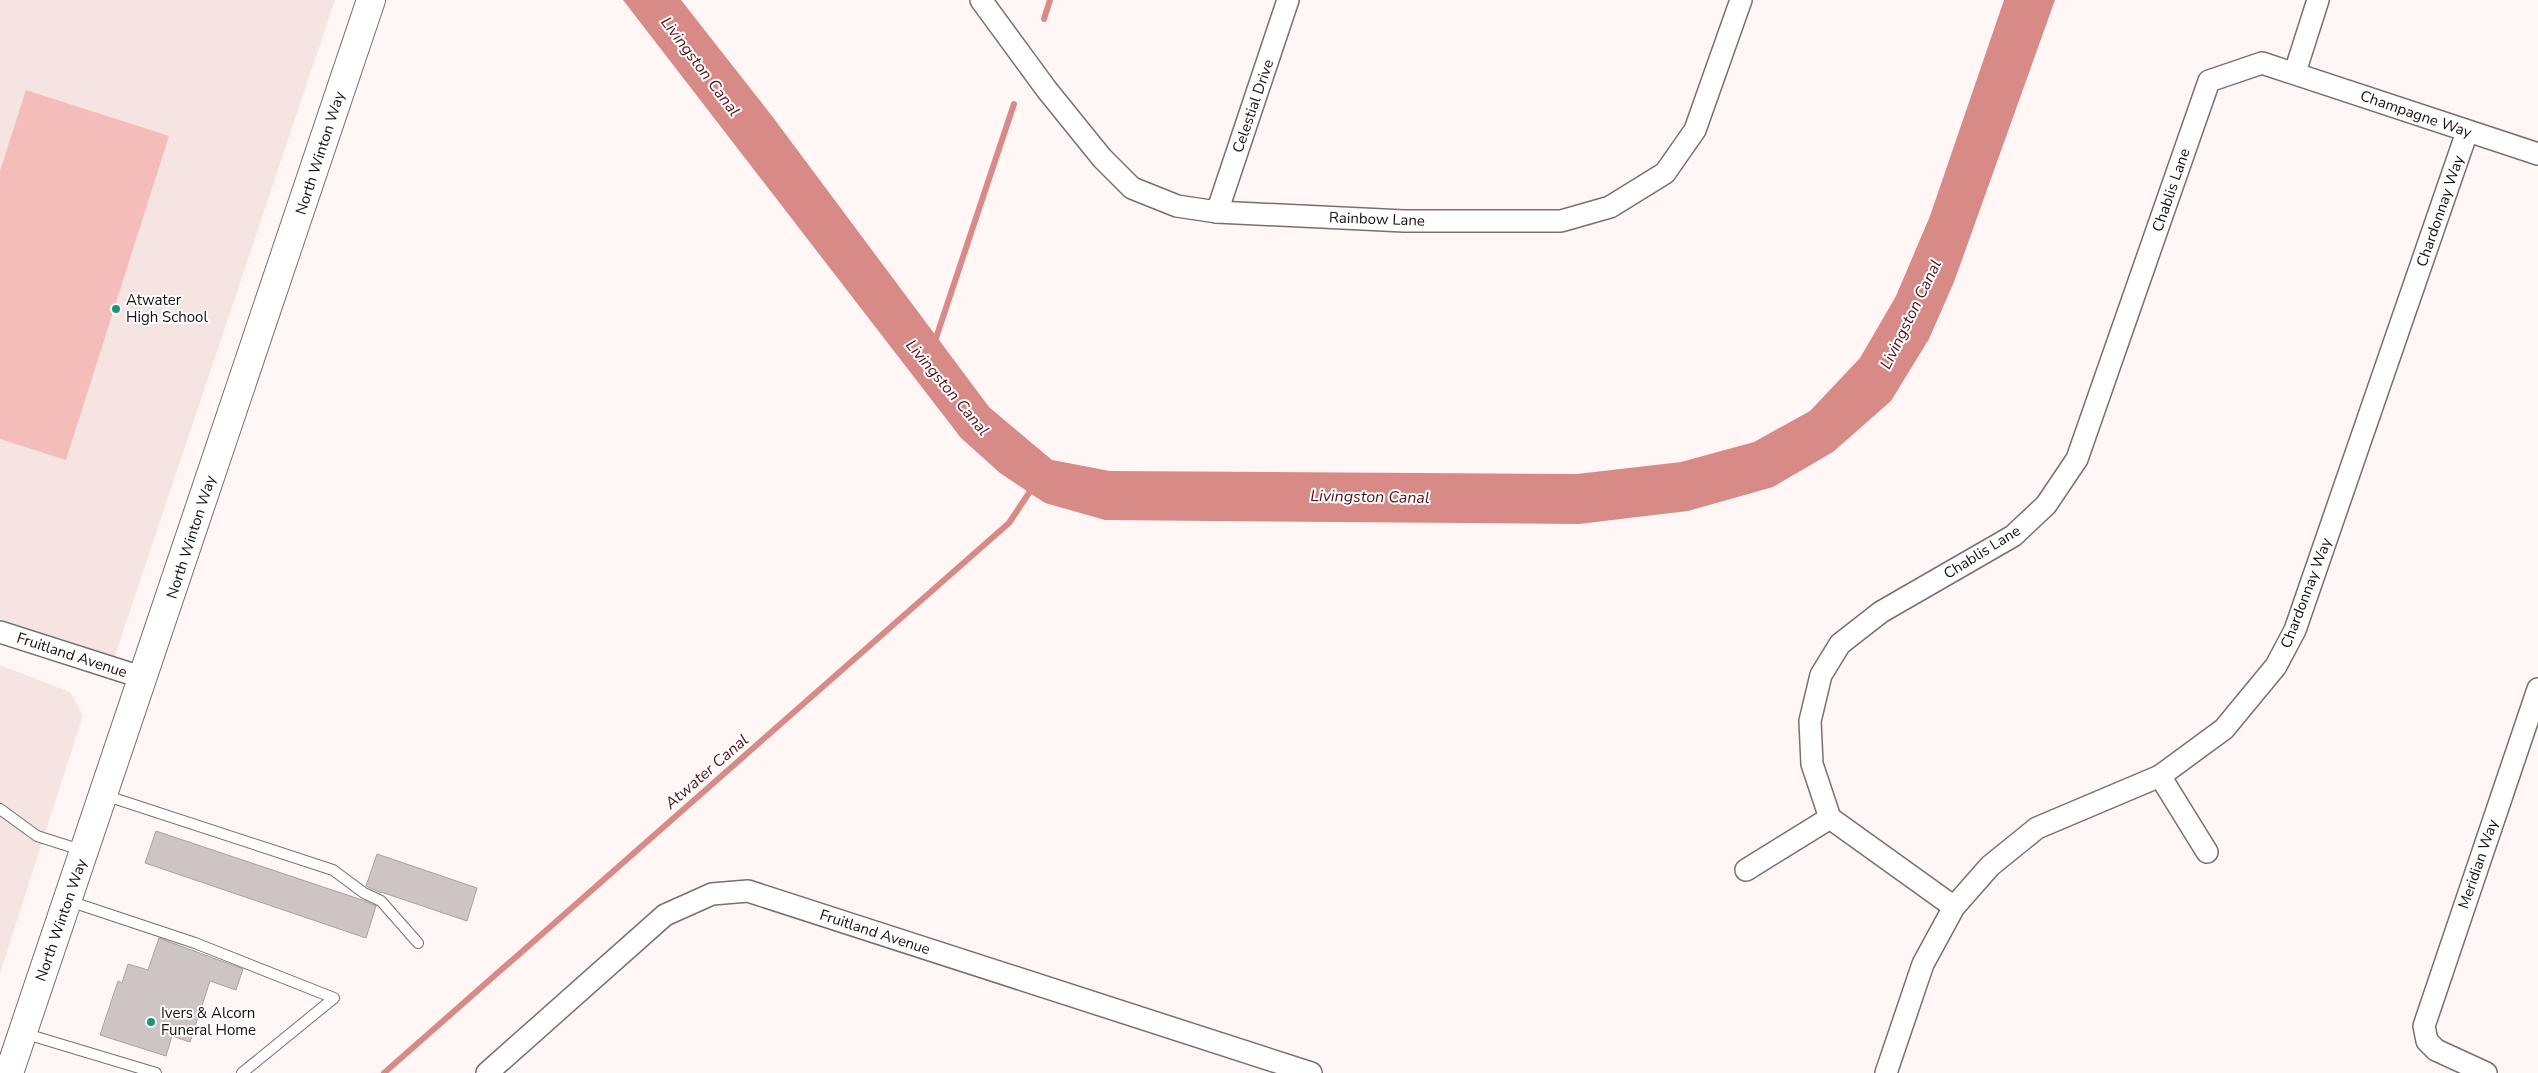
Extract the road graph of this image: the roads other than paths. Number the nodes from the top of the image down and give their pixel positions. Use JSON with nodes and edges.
{"nodes":[{"id":1,"x":371,"y":0,"type":"edge"},
{"id":2,"x":981,"y":0,"type":"edge"},
{"id":3,"x":1288,"y":0,"type":"edge"},
{"id":4,"x":1741,"y":0,"type":"edge"},
{"id":5,"x":2318,"y":0,"type":"edge"},
{"id":6,"x":2295,"y":72,"type":"junction"},
{"id":7,"x":2467,"y":132,"type":"junction"},
{"id":8,"x":2538,"y":154,"type":"edge"},
{"id":9,"x":1217,"y":212,"type":"junction"},
{"id":10,"x":0,"y":632,"type":"edge"},
{"id":11,"x":144,"y":678,"type":"junction"},
{"id":12,"x":2538,"y":688,"type":"edge"},
{"id":13,"x":2160,"y":776,"type":"junction"},
{"id":14,"x":104,"y":795,"type":"junction"},
{"id":15,"x":0,"y":809,"type":"edge"},
{"id":16,"x":1830,"y":818,"type":"junction"},
{"id":17,"x":85,"y":852,"type":"junction"},
{"id":18,"x":2207,"y":852,"type":"dead end"},
{"id":19,"x":1746,"y":870,"type":"dead end"},
{"id":20,"x":68,"y":901,"type":"junction"},
{"id":21,"x":1954,"y":907,"type":"junction"},
{"id":22,"x":418,"y":943,"type":"dead end"},
{"id":23,"x":23,"y":1033,"type":"junction"},
{"id":24,"x":10,"y":1073,"type":"edge"},
{"id":25,"x":156,"y":1073,"type":"edge"},
{"id":26,"x":242,"y":1073,"type":"edge"},
{"id":27,"x":487,"y":1073,"type":"edge"},
{"id":28,"x":1311,"y":1073,"type":"edge"},
{"id":29,"x":1886,"y":1073,"type":"edge"},
{"id":30,"x":2486,"y":1073,"type":"edge"}],
"edges":[{"from":1,"to":11,"type":"main road","name":"North Winton Way"},
{"from":2,"to":9,"type":"street","name":"Rainbow Lane"},
{"from":3,"to":9,"type":"street","name":"Celestial Drive"},
{"from":4,"to":9,"type":"street","name":"Rainbow Lane"},
{"from":5,"to":6,"type":"street"},
{"from":6,"to":7,"type":"street","name":"Champagne Way"},
{"from":6,"to":16,"type":"street","name":"Chablis Lane"},
{"from":7,"to":8,"type":"street","name":"Champagne Way"},
{"from":7,"to":13,"type":"street","name":"Chardonnay Way"},
{"from":10,"to":11,"type":"street","name":"Fruitland Avenue"},
{"from":11,"to":14,"type":"main road","name":"North Winton Way"},
{"from":12,"to":30,"type":"street","name":"Meridian Way"},
{"from":13,"to":18,"type":"street"},
{"from":13,"to":21,"type":"street","name":"Chardonnay Way"},
{"from":14,"to":17,"type":"main road","name":"North Winton Way"},
{"from":14,"to":22,"type":"lane"},
{"from":15,"to":17,"type":"lane"},
{"from":16,"to":19,"type":"street"},
{"from":16,"to":21,"type":"street"},
{"from":17,"to":20,"type":"main road","name":"North Winton Way"},
{"from":20,"to":23,"type":"main road","name":"North Winton Way"},
{"from":20,"to":26,"type":"lane"},
{"from":21,"to":29,"type":"street","name":"Chardonnay Way"},
{"from":23,"to":24,"type":"main road","name":"North Winton Way"},
{"from":23,"to":25,"type":"lane"},
{"from":27,"to":28,"type":"street","name":"Fruitland Avenue"}]}
